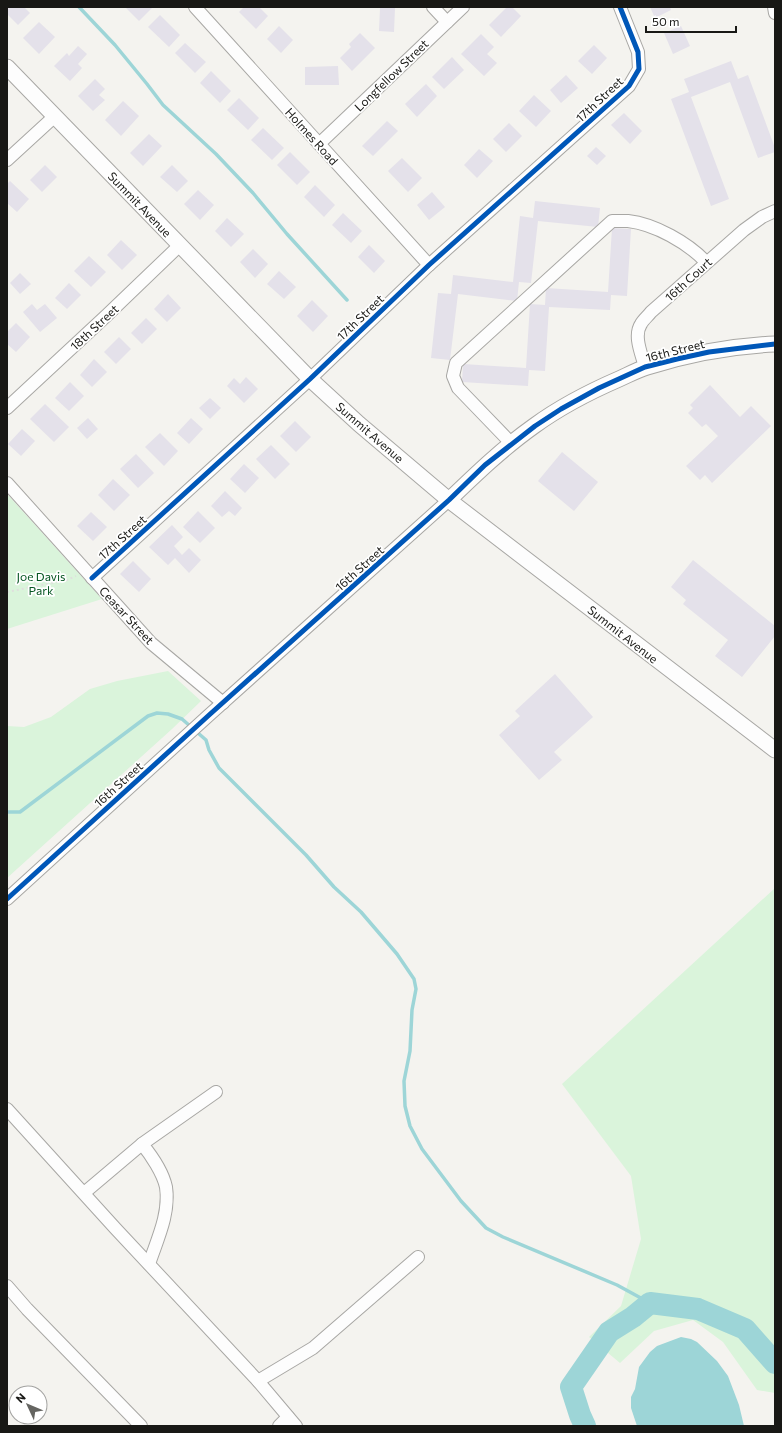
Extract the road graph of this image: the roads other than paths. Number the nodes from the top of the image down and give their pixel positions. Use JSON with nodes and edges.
{"nodes":[{"id":1,"x":195,"y":7,"type":"edge"},
{"id":2,"x":433,"y":7,"type":"edge"},
{"id":3,"x":463,"y":7,"type":"edge"},
{"id":4,"x":620,"y":7,"type":"edge"},
{"id":5,"x":774,"y":7,"type":"edge"},
{"id":6,"x":775,"y":12,"type":"edge"},
{"id":7,"x":447,"y":22,"type":"junction"},
{"id":8,"x":7,"y":67,"type":"edge"},
{"id":9,"x":55,"y":116,"type":"junction"},
{"id":10,"x":319,"y":144,"type":"junction"},
{"id":11,"x":7,"y":160,"type":"edge"},
{"id":12,"x":775,"y":211,"type":"edge"},
{"id":13,"x":180,"y":246,"type":"junction"},
{"id":14,"x":706,"y":262,"type":"junction"},
{"id":15,"x":429,"y":266,"type":"junction"},
{"id":16,"x":775,"y":344,"type":"edge"},
{"id":17,"x":645,"y":368,"type":"junction"},
{"id":18,"x":310,"y":379,"type":"junction"},
{"id":19,"x":7,"y":408,"type":"edge"},
{"id":20,"x":511,"y":443,"type":"junction"},
{"id":21,"x":7,"y":483,"type":"edge"},
{"id":22,"x":449,"y":500,"type":"junction"},
{"id":23,"x":92,"y":578,"type":"junction"},
{"id":24,"x":223,"y":703,"type":"junction"},
{"id":25,"x":775,"y":750,"type":"edge"},
{"id":26,"x":7,"y":899,"type":"edge"},
{"id":27,"x":216,"y":1092,"type":"dead end"},
{"id":28,"x":7,"y":1109,"type":"edge"},
{"id":29,"x":142,"y":1144,"type":"junction"},
{"id":30,"x":84,"y":1193,"type":"junction"},
{"id":31,"x":418,"y":1257,"type":"dead end"},
{"id":32,"x":149,"y":1264,"type":"junction"},
{"id":33,"x":7,"y":1286,"type":"edge"},
{"id":34,"x":258,"y":1380,"type":"junction"},
{"id":35,"x":292,"y":1422,"type":"edge"},
{"id":36,"x":141,"y":1426,"type":"edge"},
{"id":37,"x":279,"y":1426,"type":"edge"}],
"edges":[{"from":1,"to":10,"type":"street","name":"Holmes Road"},
{"from":2,"to":7,"type":"street"},
{"from":3,"to":7,"type":"street","name":"Longfellow Street"},
{"from":4,"to":15,"type":"street","name":"17th Street"},
{"from":5,"to":6,"type":"street"},
{"from":7,"to":10,"type":"street","name":"Longfellow Street"},
{"from":8,"to":9,"type":"main road","name":"Summit Avenue"},
{"from":9,"to":11,"type":"street"},
{"from":9,"to":13,"type":"main road","name":"Summit Avenue"},
{"from":10,"to":15,"type":"street","name":"Holmes Road"},
{"from":12,"to":14,"type":"street","name":"16th Court"},
{"from":13,"to":18,"type":"main road","name":"Summit Avenue"},
{"from":13,"to":19,"type":"street","name":"18th Street"},
{"from":14,"to":17,"type":"street","name":"16th Court"},
{"from":14,"to":20,"type":"street"},
{"from":15,"to":18,"type":"street","name":"17th Street"},
{"from":16,"to":17,"type":"main road","name":"16th Street"},
{"from":17,"to":20,"type":"main road","name":"16th Street"},
{"from":18,"to":22,"type":"main road","name":"Summit Avenue"},
{"from":18,"to":23,"type":"street","name":"17th Street"},
{"from":20,"to":22,"type":"main road","name":"16th Street"},
{"from":21,"to":23,"type":"street","name":"Ceasar Street"},
{"from":22,"to":24,"type":"street","name":"16th Street"},
{"from":22,"to":25,"type":"main road","name":"Summit Avenue"},
{"from":23,"to":24,"type":"street","name":"Ceasar Street"},
{"from":24,"to":26,"type":"street","name":"16th Street"},
{"from":27,"to":29,"type":"street"},
{"from":28,"to":30,"type":"street"},
{"from":29,"to":30,"type":"street"},
{"from":29,"to":32,"type":"street"},
{"from":30,"to":32,"type":"street"},
{"from":31,"to":34,"type":"street"},
{"from":32,"to":34,"type":"street"},
{"from":33,"to":36,"type":"street"},
{"from":34,"to":35,"type":"street"},
{"from":35,"to":37,"type":"street"}]}
